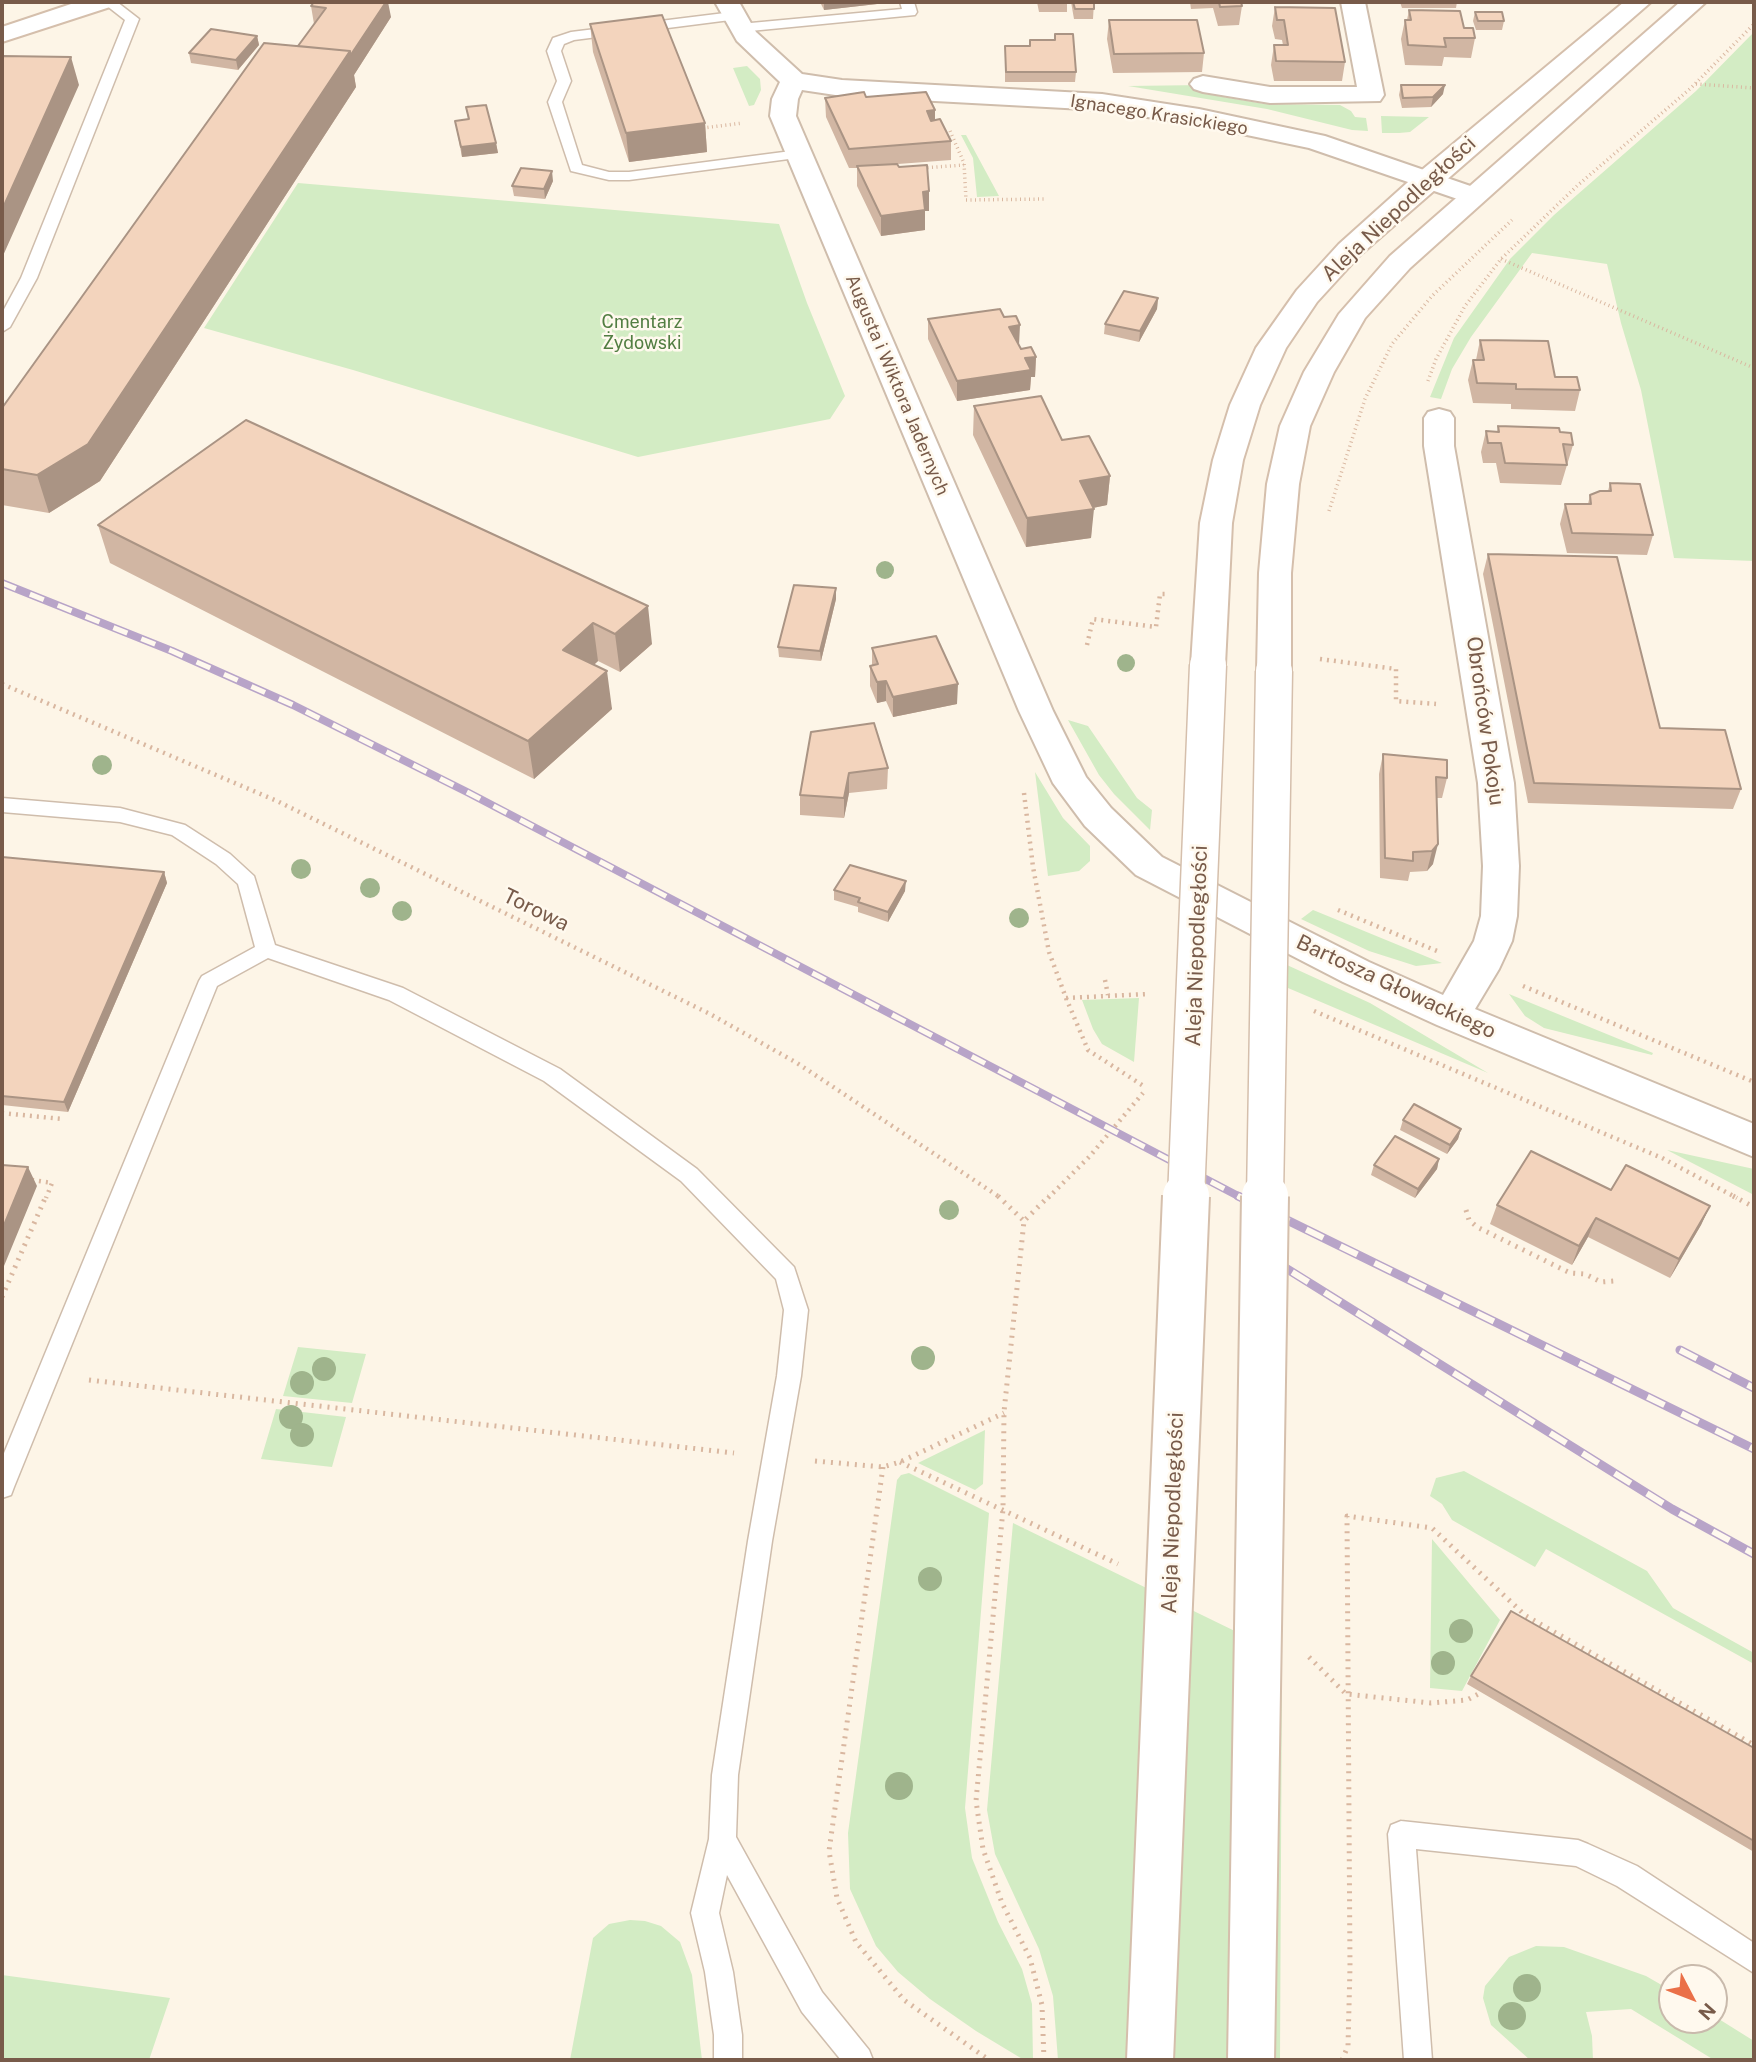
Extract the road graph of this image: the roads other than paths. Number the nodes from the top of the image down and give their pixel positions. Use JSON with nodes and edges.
{"nodes":[{"id":1,"x":101,"y":2,"type":"edge"},
{"id":2,"x":109,"y":2,"type":"edge"},
{"id":3,"x":907,"y":2,"type":"edge"},
{"id":4,"x":1353,"y":2,"type":"edge"},
{"id":5,"x":1639,"y":2,"type":"edge"},
{"id":6,"x":1694,"y":2,"type":"edge"},
{"id":7,"x":733,"y":15,"type":"edge"},
{"id":8,"x":2,"y":35,"type":"edge"},
{"id":9,"x":794,"y":81,"type":"junction"},
{"id":10,"x":1203,"y":84,"type":"dead end"},
{"id":11,"x":799,"y":155,"type":"junction"},
{"id":12,"x":1427,"y":180,"type":"junction"},
{"id":13,"x":1472,"y":197,"type":"junction"},
{"id":14,"x":2,"y":327,"type":"edge"},
{"id":15,"x":1431,"y":405,"type":"road end"},
{"id":16,"x":1070,"y":783,"type":"joint"},
{"id":17,"x":2,"y":805,"type":"edge"},
{"id":18,"x":266,"y":950,"type":"junction"},
{"id":19,"x":1451,"y":1015,"type":"junction"},
{"id":20,"x":1754,"y":1141,"type":"edge"},
{"id":21,"x":2,"y":1487,"type":"edge"},
{"id":22,"x":722,"y":1839,"type":"junction"},
{"id":23,"x":1754,"y":1959,"type":"edge"},
{"id":24,"x":728,"y":2060,"type":"edge"},
{"id":25,"x":859,"y":2060,"type":"edge"},
{"id":26,"x":1150,"y":2060,"type":"edge"},
{"id":27,"x":1251,"y":2060,"type":"edge"},
{"id":28,"x":1418,"y":2060,"type":"edge"}],
"edges":[{"from":1,"to":8,"type":"street"},
{"from":2,"to":14,"type":"lane"},
{"from":3,"to":7,"type":"lane"},
{"from":4,"to":10,"type":"street"},
{"from":5,"to":12,"type":"street","name":"Aleja Niepodległości"},
{"from":6,"to":13,"type":"street","name":"Aleja Niepodległości"},
{"from":7,"to":9,"type":"street"},
{"from":7,"to":11,"type":"lane"},
{"from":9,"to":11,"type":"street","name":"Augusta i Wiktora Jadernych"},
{"from":9,"to":12,"type":"street","name":"Ignacego Krasickiego"},
{"from":11,"to":16,"type":"street","name":"Augusta i Wiktora Jadernych"},
{"from":12,"to":13,"type":"street","name":"Ignacego Krasickiego"},
{"from":12,"to":26,"type":"street","name":"Aleja Niepodległości","bridge":true},
{"from":13,"to":27,"type":"street","name":"Aleja Niepodległości","bridge":true},
{"from":15,"to":19,"type":"street","name":"Obrońców Pokoju"},
{"from":16,"to":19,"type":"street","name":"Bartosza Głowackiego"},
{"from":17,"to":18,"type":"lane"},
{"from":18,"to":21,"type":"lane"},
{"from":18,"to":22,"type":"lane"},
{"from":19,"to":20,"type":"street","name":"Bartosza Głowackiego"},
{"from":22,"to":24,"type":"lane"},
{"from":22,"to":25,"type":"lane"},
{"from":23,"to":28,"type":"lane"}]}
